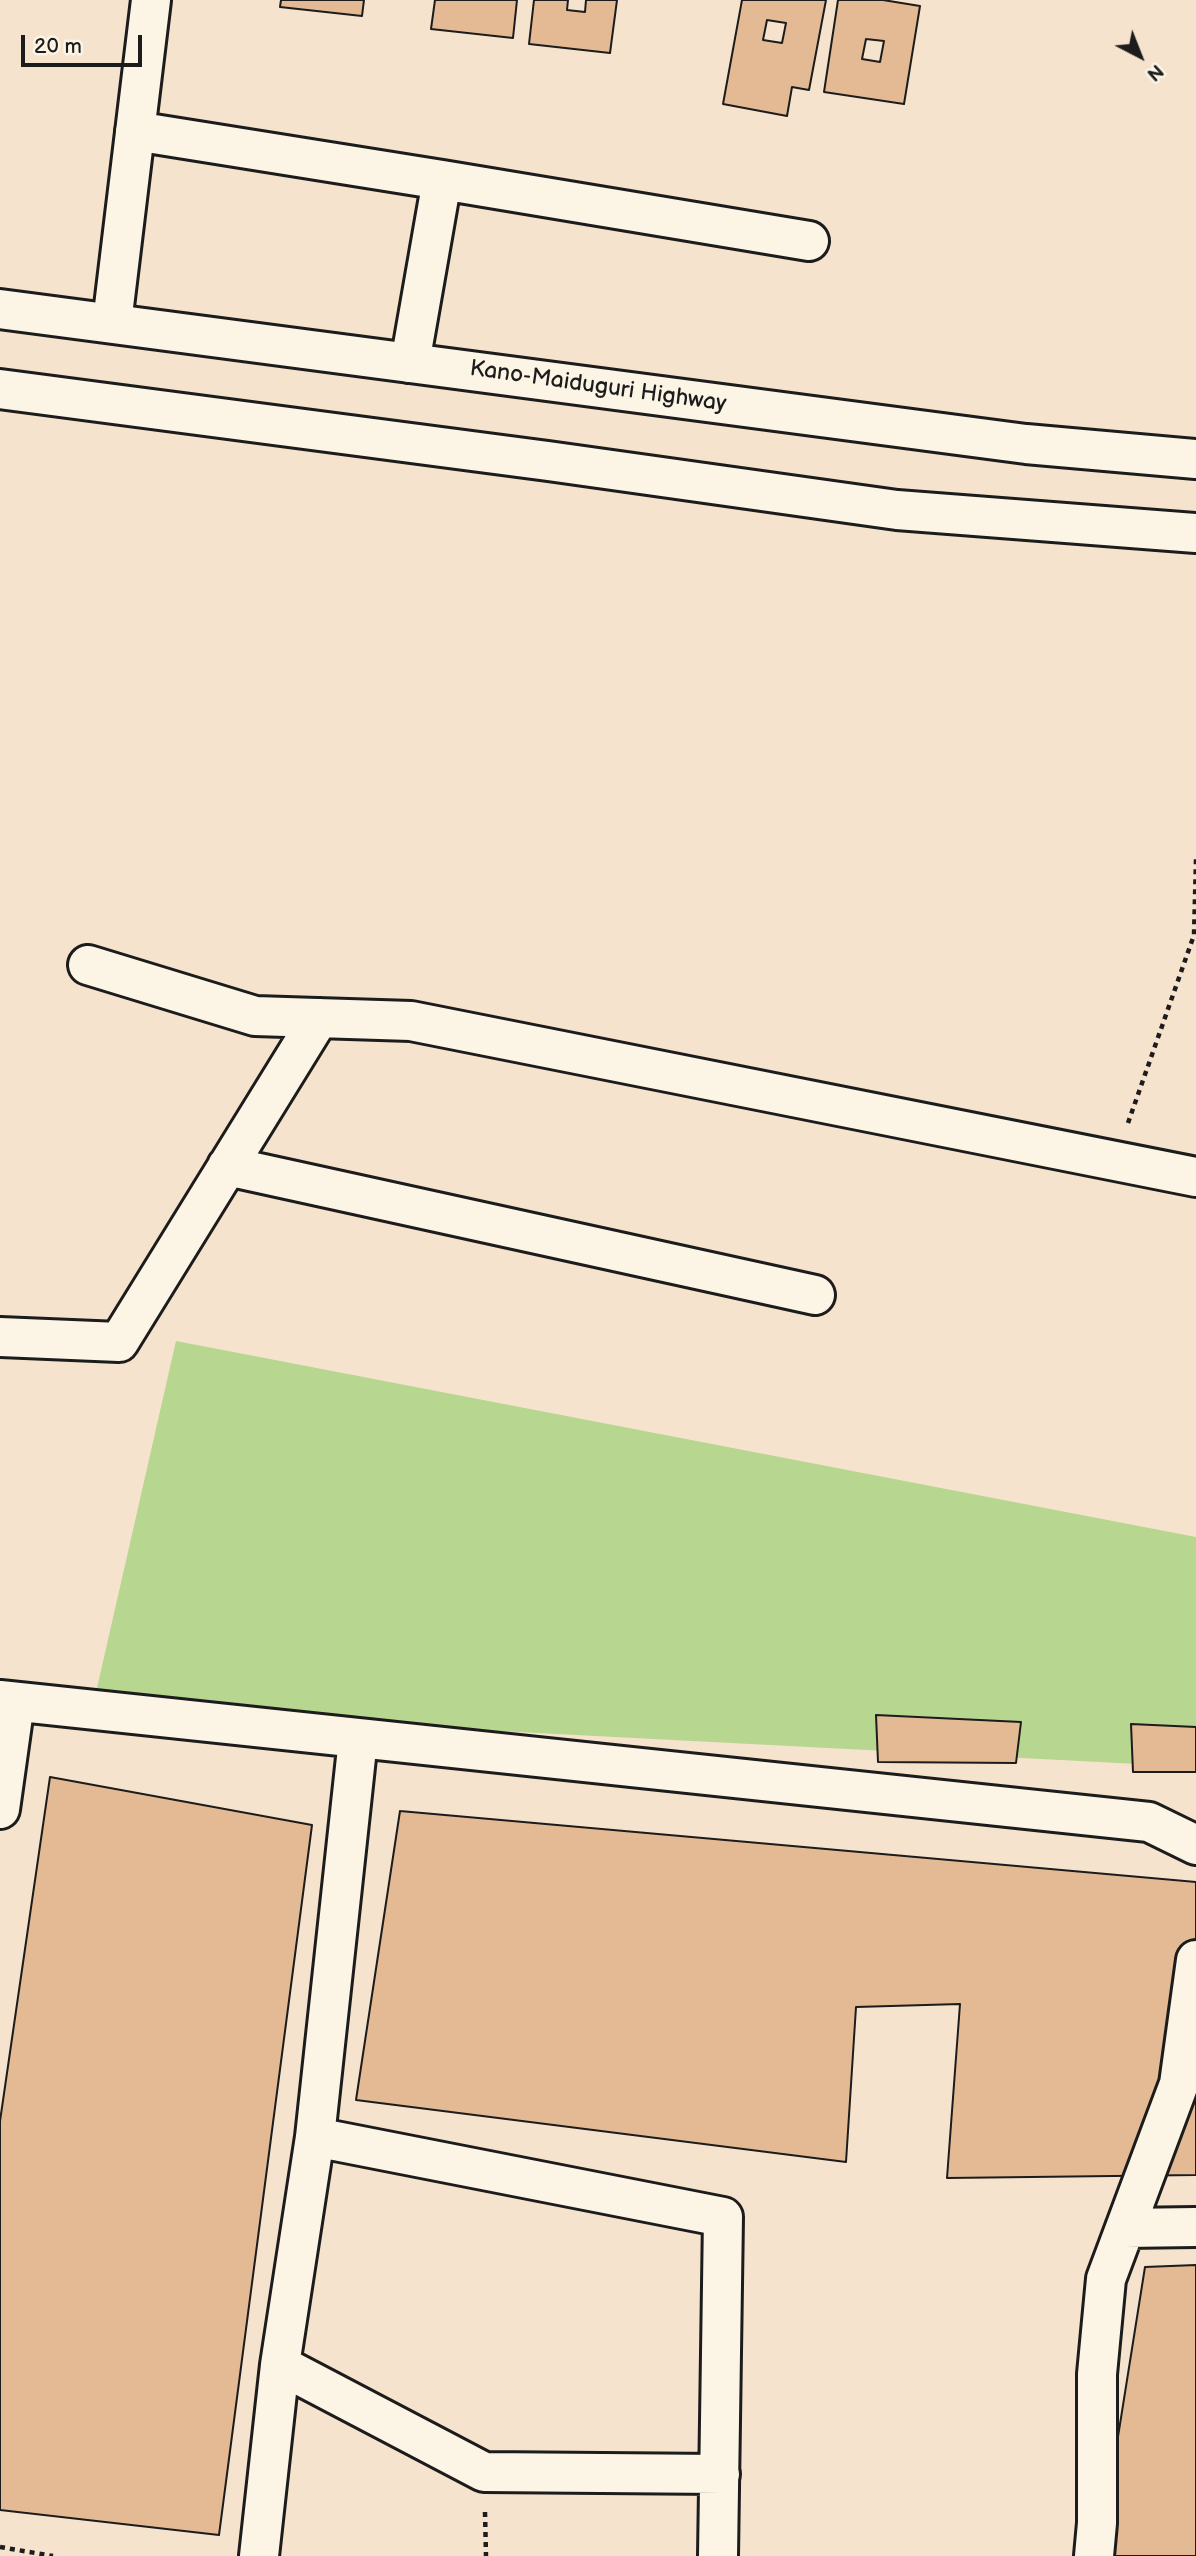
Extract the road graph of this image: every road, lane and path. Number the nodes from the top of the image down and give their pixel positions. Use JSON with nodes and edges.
{"nodes":[{"id":1,"x":151,"y":0,"type":"edge"},
{"id":2,"x":135,"y":131,"type":"junction"},
{"id":3,"x":442,"y":180,"type":"junction"},
{"id":4,"x":810,"y":241,"type":"dead end"},
{"id":5,"x":0,"y":309,"type":"edge"},
{"id":6,"x":111,"y":324,"type":"junction"},
{"id":7,"x":410,"y":363,"type":"junction"},
{"id":8,"x":0,"y":389,"type":"edge"},
{"id":9,"x":1196,"y":459,"type":"edge"},
{"id":10,"x":1196,"y":533,"type":"edge"},
{"id":11,"x":1196,"y":859,"type":"edge"},
{"id":12,"x":88,"y":965,"type":"dead end"},
{"id":13,"x":319,"y":1018,"type":"junction"},
{"id":14,"x":1114,"y":1161,"type":"junction"},
{"id":15,"x":227,"y":1166,"type":"junction"},
{"id":16,"x":1196,"y":1177,"type":"edge"},
{"id":17,"x":815,"y":1296,"type":"dead end"},
{"id":18,"x":0,"y":1337,"type":"edge"},
{"id":19,"x":8,"y":1701,"type":"edge"},
{"id":20,"x":358,"y":1739,"type":"junction"},
{"id":21,"x":0,"y":1809,"type":"edge"},
{"id":22,"x":1196,"y":1845,"type":"edge"},
{"id":23,"x":1196,"y":1960,"type":"edge"},
{"id":24,"x":315,"y":2137,"type":"junction"},
{"id":25,"x":1196,"y":2227,"type":"edge"},
{"id":26,"x":1125,"y":2228,"type":"junction"},
{"id":27,"x":280,"y":2365,"type":"junction"},
{"id":28,"x":720,"y":2474,"type":"junction"},
{"id":29,"x":0,"y":2547,"type":"edge"},
{"id":30,"x":53,"y":2556,"type":"edge"},
{"id":31,"x":259,"y":2556,"type":"edge"},
{"id":32,"x":718,"y":2556,"type":"edge"},
{"id":33,"x":1094,"y":2556,"type":"edge"}],
"edges":[{"from":1,"to":2,"type":"main road"},
{"from":2,"to":3,"type":"main road"},
{"from":2,"to":6,"type":"main road"},
{"from":3,"to":4,"type":"main road"},
{"from":3,"to":7,"type":"main road"},
{"from":5,"to":6,"type":"main road","name":"Kano-Maiduguri Highway"},
{"from":6,"to":7,"type":"main road","name":"Kano-Maiduguri Highway"},
{"from":7,"to":9,"type":"main road","name":"Kano-Maiduguri Highway"},
{"from":8,"to":10,"type":"main road"},
{"from":11,"to":14,"type":"path"},
{"from":12,"to":13,"type":"main road"},
{"from":13,"to":14,"type":"main road"},
{"from":13,"to":15,"type":"main road"},
{"from":14,"to":16,"type":"main road"},
{"from":15,"to":17,"type":"main road"},
{"from":15,"to":18,"type":"main road"},
{"from":19,"to":20,"type":"main road"},
{"from":19,"to":21,"type":"main road"},
{"from":20,"to":22,"type":"main road"},
{"from":20,"to":24,"type":"main road"},
{"from":23,"to":26,"type":"main road"},
{"from":24,"to":27,"type":"main road"},
{"from":24,"to":28,"type":"main road"},
{"from":25,"to":26,"type":"main road"},
{"from":26,"to":33,"type":"main road"},
{"from":27,"to":28,"type":"main road"},
{"from":27,"to":31,"type":"main road"},
{"from":28,"to":32,"type":"main road"},
{"from":29,"to":30,"type":"path"}]}
